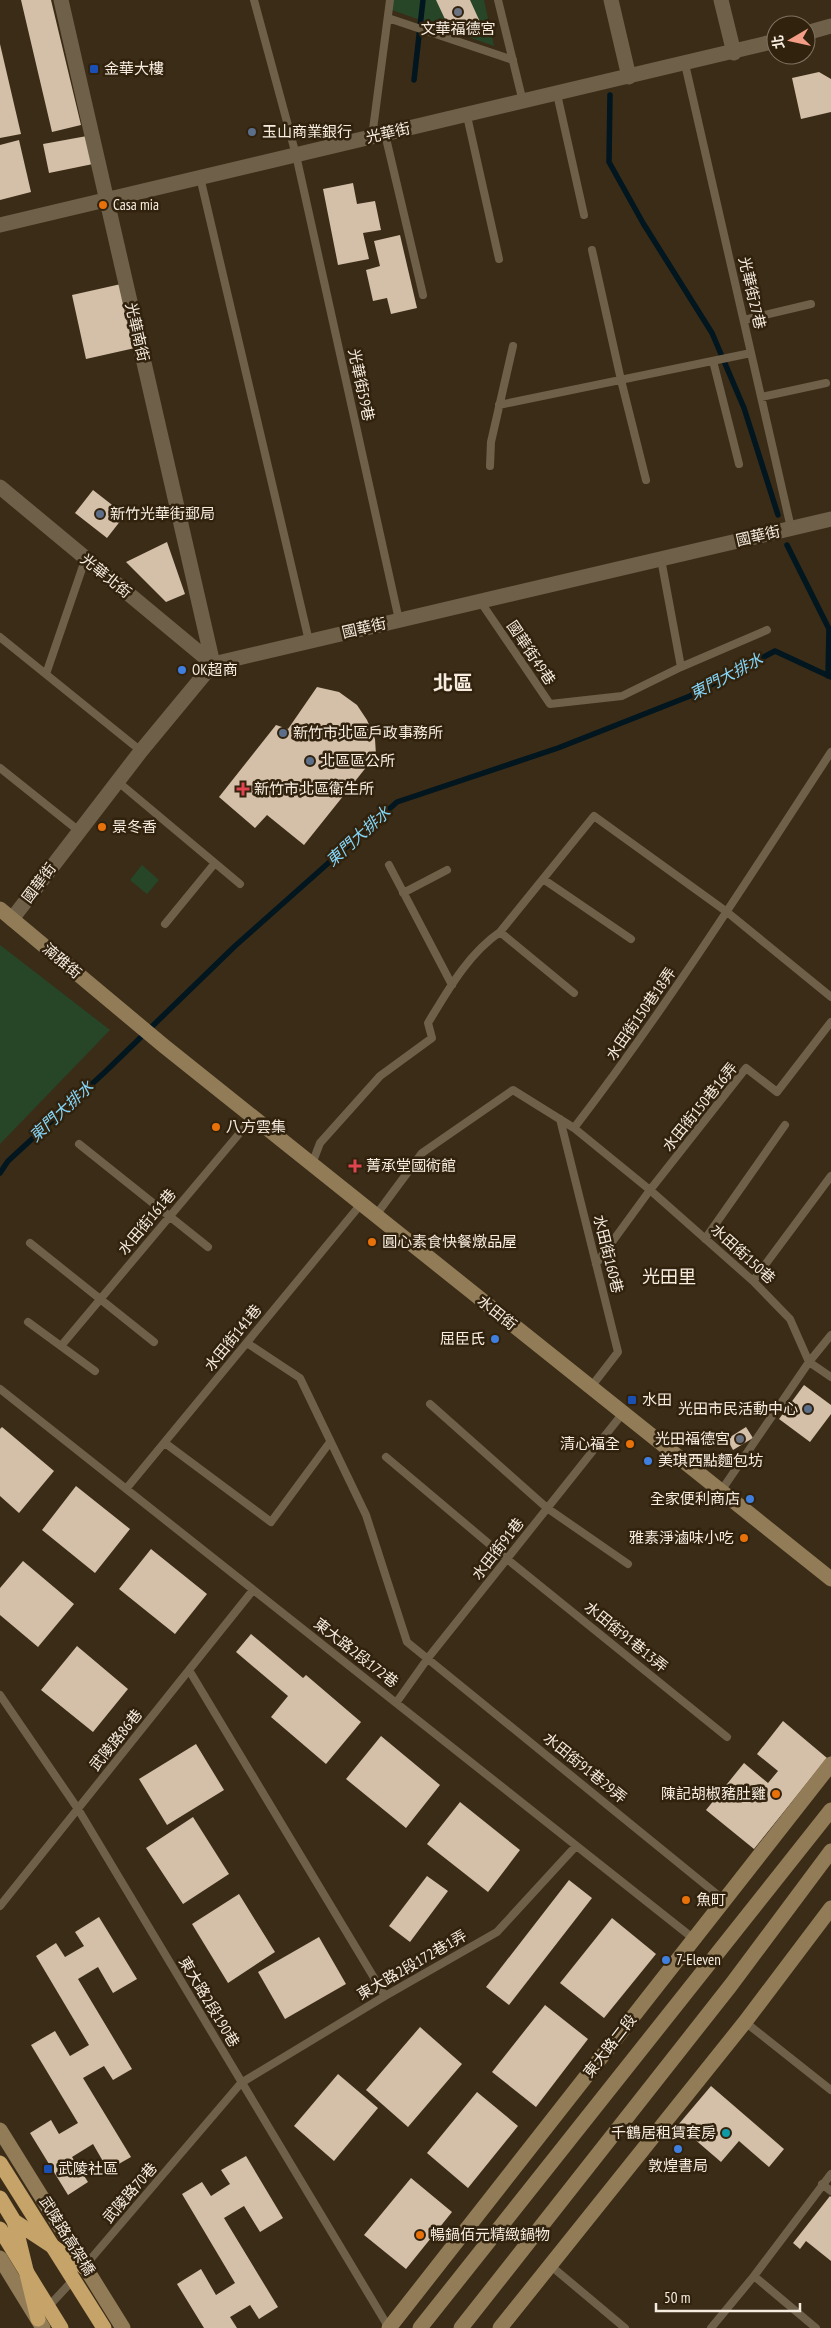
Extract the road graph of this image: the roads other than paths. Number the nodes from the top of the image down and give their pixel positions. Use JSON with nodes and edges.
{"nodes":[{"id":1,"x":61,"y":0,"type":"edge"},
{"id":2,"x":254,"y":0,"type":"edge"},
{"id":3,"x":390,"y":0,"type":"edge"},
{"id":4,"x":498,"y":0,"type":"edge"},
{"id":5,"x":611,"y":0,"type":"edge"},
{"id":6,"x":722,"y":0,"type":"edge"},
{"id":7,"x":388,"y":18,"type":"junction"},
{"id":8,"x":831,"y":26,"type":"edge"},
{"id":9,"x":816,"y":30,"type":"edge"},
{"id":10,"x":766,"y":45,"type":"edge"},
{"id":11,"x":734,"y":53,"type":"junction"},
{"id":12,"x":513,"y":60,"type":"junction"},
{"id":13,"x":685,"y":64,"type":"junction"},
{"id":14,"x":629,"y":77,"type":"junction"},
{"id":15,"x":557,"y":94,"type":"junction"},
{"id":16,"x":523,"y":102,"type":"junction"},
{"id":17,"x":467,"y":116,"type":"junction"},
{"id":18,"x":378,"y":136,"type":"junction"},
{"id":19,"x":296,"y":155,"type":"junction"},
{"id":20,"x":200,"y":177,"type":"junction"},
{"id":21,"x":107,"y":200,"type":"junction"},
{"id":22,"x":584,"y":215,"type":"dead end"},
{"id":23,"x":0,"y":225,"type":"edge"},
{"id":24,"x":592,"y":250,"type":"dead end"},
{"id":25,"x":499,"y":259,"type":"dead end"},
{"id":26,"x":422,"y":295,"type":"dead end"},
{"id":27,"x":811,"y":304,"type":"dead end"},
{"id":28,"x":744,"y":320,"type":"junction"},
{"id":29,"x":513,"y":346,"type":"dead end"},
{"id":30,"x":751,"y":353,"type":"junction"},
{"id":31,"x":713,"y":361,"type":"junction"},
{"id":32,"x":621,"y":380,"type":"junction"},
{"id":33,"x":826,"y":383,"type":"dead end"},
{"id":34,"x":761,"y":397,"type":"junction"},
{"id":35,"x":498,"y":405,"type":"junction"},
{"id":36,"x":739,"y":464,"type":"dead end"},
{"id":37,"x":490,"y":466,"type":"dead end"},
{"id":38,"x":646,"y":480,"type":"dead end"},
{"id":39,"x":0,"y":487,"type":"edge"},
{"id":40,"x":831,"y":519,"type":"edge"},
{"id":41,"x":791,"y":528,"type":"junction"},
{"id":42,"x":661,"y":559,"type":"junction"},
{"id":43,"x":86,"y":560,"type":"junction"},
{"id":44,"x":480,"y":601,"type":"junction"},
{"id":45,"x":399,"y":620,"type":"junction"},
{"id":46,"x":767,"y":630,"type":"dead end"},
{"id":47,"x":0,"y":637,"type":"edge"},
{"id":48,"x":309,"y":641,"type":"junction"},
{"id":49,"x":213,"y":664,"type":"junction"},
{"id":50,"x":681,"y":668,"type":"junction"},
{"id":51,"x":46,"y":674,"type":"junction"},
{"id":52,"x":141,"y":751,"type":"junction"},
{"id":53,"x":831,"y":752,"type":"edge"},
{"id":54,"x":0,"y":768,"type":"edge"},
{"id":55,"x":117,"y":782,"type":"junction"},
{"id":56,"x":79,"y":831,"type":"junction"},
{"id":57,"x":215,"y":863,"type":"junction"},
{"id":58,"x":389,"y":865,"type":"dead end"},
{"id":59,"x":447,"y":870,"type":"dead end"},
{"id":60,"x":543,"y":879,"type":"junction"},
{"id":61,"x":240,"y":884,"type":"dead end"},
{"id":62,"x":403,"y":893,"type":"junction"},
{"id":63,"x":0,"y":909,"type":"edge"},
{"id":64,"x":727,"y":912,"type":"junction"},
{"id":65,"x":12,"y":919,"type":"junction"},
{"id":66,"x":165,"y":924,"type":"dead end"},
{"id":67,"x":500,"y":932,"type":"junction"},
{"id":68,"x":631,"y":939,"type":"dead end"},
{"id":69,"x":452,"y":985,"type":"junction"},
{"id":70,"x":574,"y":993,"type":"dead end"},
{"id":71,"x":831,"y":997,"type":"edge"},
{"id":72,"x":831,"y":1022,"type":"edge"},
{"id":73,"x":164,"y":1046,"type":"joint"},
{"id":74,"x":254,"y":1116,"type":"junction"},
{"id":75,"x":560,"y":1120,"type":"junction"},
{"id":76,"x":785,"y":1125,"type":"dead end"},
{"id":77,"x":574,"y":1128,"type":"junction"},
{"id":78,"x":79,"y":1144,"type":"dead end"},
{"id":79,"x":312,"y":1164,"type":"junction"},
{"id":80,"x":831,"y":1176,"type":"edge"},
{"id":81,"x":650,"y":1190,"type":"junction"},
{"id":82,"x":361,"y":1204,"type":"junction"},
{"id":83,"x":376,"y":1215,"type":"junction"},
{"id":84,"x":170,"y":1216,"type":"junction"},
{"id":85,"x":705,"y":1239,"type":"junction"},
{"id":86,"x":30,"y":1243,"type":"dead end"},
{"id":87,"x":208,"y":1247,"type":"dead end"},
{"id":88,"x":596,"y":1264,"type":"junction"},
{"id":89,"x":753,"y":1281,"type":"junction"},
{"id":90,"x":100,"y":1299,"type":"junction"},
{"id":91,"x":28,"y":1322,"type":"dead end"},
{"id":92,"x":831,"y":1335,"type":"edge"},
{"id":93,"x":154,"y":1342,"type":"dead end"},
{"id":94,"x":247,"y":1343,"type":"junction"},
{"id":95,"x":61,"y":1346,"type":"junction"},
{"id":96,"x":809,"y":1362,"type":"junction"},
{"id":97,"x":95,"y":1371,"type":"dead end"},
{"id":98,"x":831,"y":1377,"type":"edge"},
{"id":99,"x":591,"y":1388,"type":"junction"},
{"id":100,"x":0,"y":1389,"type":"edge"},
{"id":101,"x":430,"y":1404,"type":"dead end"},
{"id":102,"x":623,"y":1413,"type":"junction"},
{"id":103,"x":330,"y":1442,"type":"junction"},
{"id":104,"x":164,"y":1443,"type":"junction"},
{"id":105,"x":386,"y":1457,"type":"dead end"},
{"id":106,"x":126,"y":1489,"type":"junction"},
{"id":107,"x":721,"y":1491,"type":"junction"},
{"id":108,"x":547,"y":1508,"type":"junction"},
{"id":109,"x":507,"y":1559,"type":"junction"},
{"id":110,"x":628,"y":1564,"type":"dead end"},
{"id":111,"x":831,"y":1579,"type":"edge"},
{"id":112,"x":254,"y":1590,"type":"junction"},
{"id":113,"x":428,"y":1658,"type":"junction"},
{"id":114,"x":189,"y":1670,"type":"junction"},
{"id":115,"x":0,"y":1695,"type":"edge"},
{"id":116,"x":396,"y":1703,"type":"junction"},
{"id":117,"x":727,"y":1736,"type":"dead end"},
{"id":118,"x":831,"y":1764,"type":"edge"},
{"id":119,"x":78,"y":1809,"type":"junction"},
{"id":120,"x":831,"y":1810,"type":"edge"},
{"id":121,"x":576,"y":1846,"type":"junction"},
{"id":122,"x":831,"y":1851,"type":"edge"},
{"id":123,"x":724,"y":1900,"type":"junction"},
{"id":124,"x":0,"y":1906,"type":"edge"},
{"id":125,"x":831,"y":1908,"type":"edge"},
{"id":126,"x":694,"y":1939,"type":"junction"},
{"id":127,"x":385,"y":1996,"type":"junction"},
{"id":128,"x":745,"y":2022,"type":"junction"},
{"id":129,"x":242,"y":2083,"type":"junction"},
{"id":130,"x":831,"y":2090,"type":"edge"},
{"id":131,"x":0,"y":2130,"type":"edge"},
{"id":132,"x":0,"y":2163,"type":"edge"},
{"id":133,"x":831,"y":2174,"type":"edge"},
{"id":134,"x":822,"y":2184,"type":"junction"},
{"id":135,"x":831,"y":2191,"type":"edge"},
{"id":136,"x":0,"y":2198,"type":"edge"},
{"id":137,"x":14,"y":2221,"type":"junction"},
{"id":138,"x":0,"y":2228,"type":"edge"},
{"id":139,"x":0,"y":2258,"type":"edge"},
{"id":140,"x":551,"y":2266,"type":"junction"},
{"id":141,"x":84,"y":2267,"type":"junction"},
{"id":142,"x":754,"y":2276,"type":"junction"},
{"id":143,"x":37,"y":2325,"type":"edge"},
{"id":144,"x":62,"y":2328,"type":"edge"},
{"id":145,"x":104,"y":2328,"type":"edge"},
{"id":146,"x":123,"y":2328,"type":"edge"},
{"id":147,"x":389,"y":2328,"type":"edge"},
{"id":148,"x":420,"y":2328,"type":"edge"},
{"id":149,"x":461,"y":2328,"type":"edge"},
{"id":150,"x":500,"y":2328,"type":"edge"},
{"id":151,"x":625,"y":2328,"type":"edge"},
{"id":152,"x":711,"y":2328,"type":"edge"},
{"id":153,"x":816,"y":2328,"type":"edge"}],
"edges":[{"from":1,"to":21,"type":"street","name":"光華南街"},
{"from":2,"to":19,"type":"lane","name":"光華街59巷"},
{"from":3,"to":7,"type":"lane"},
{"from":4,"to":12,"type":"lane"},
{"from":5,"to":14,"type":"street"},
{"from":6,"to":11,"type":"street"},
{"from":7,"to":12,"type":"lane"},
{"from":7,"to":18,"type":"lane"},
{"from":8,"to":9,"type":"street"},
{"from":10,"to":11,"type":"street","name":"光華街"},
{"from":11,"to":13,"type":"street","name":"光華街"},
{"from":12,"to":16,"type":"lane"},
{"from":13,"to":14,"type":"street","name":"光華街"},
{"from":13,"to":28,"type":"lane","name":"光華街27巷"},
{"from":14,"to":15,"type":"street","name":"光華街"},
{"from":15,"to":16,"type":"street","name":"光華街"},
{"from":15,"to":22,"type":"lane"},
{"from":16,"to":17,"type":"street","name":"光華街"},
{"from":17,"to":18,"type":"street","name":"光華街"},
{"from":17,"to":25,"type":"lane"},
{"from":18,"to":19,"type":"street","name":"光華街"},
{"from":18,"to":26,"type":"lane"},
{"from":19,"to":20,"type":"street","name":"光華街"},
{"from":19,"to":45,"type":"lane","name":"光華街59巷"},
{"from":20,"to":21,"type":"street","name":"光華街"},
{"from":20,"to":48,"type":"lane"},
{"from":21,"to":23,"type":"street","name":"光華街"},
{"from":21,"to":49,"type":"street","name":"光華南街"},
{"from":24,"to":32,"type":"lane"},
{"from":27,"to":28,"type":"lane"},
{"from":28,"to":30,"type":"lane","name":"光華街27巷"},
{"from":29,"to":35,"type":"lane"},
{"from":30,"to":31,"type":"lane"},
{"from":30,"to":34,"type":"lane","name":"光華街27巷"},
{"from":31,"to":32,"type":"lane"},
{"from":31,"to":36,"type":"lane"},
{"from":32,"to":35,"type":"lane"},
{"from":32,"to":38,"type":"lane"},
{"from":33,"to":34,"type":"lane"},
{"from":34,"to":41,"type":"lane","name":"光華街27巷"},
{"from":35,"to":37,"type":"lane"},
{"from":39,"to":43,"type":"street","name":"光華北街"},
{"from":40,"to":41,"type":"street","name":"國華街"},
{"from":41,"to":42,"type":"street","name":"國華街"},
{"from":42,"to":44,"type":"street","name":"國華街"},
{"from":42,"to":50,"type":"lane"},
{"from":43,"to":49,"type":"street","name":"光華北街"},
{"from":43,"to":51,"type":"lane"},
{"from":44,"to":45,"type":"street","name":"國華街"},
{"from":44,"to":50,"type":"lane","name":"國華街49巷"},
{"from":45,"to":48,"type":"street","name":"國華街"},
{"from":46,"to":50,"type":"lane","name":"國華街49巷"},
{"from":47,"to":51,"type":"lane"},
{"from":48,"to":49,"type":"street","name":"國華街"},
{"from":49,"to":52,"type":"street","name":"國華街"},
{"from":51,"to":52,"type":"lane"},
{"from":52,"to":55,"type":"street","name":"國華街"},
{"from":53,"to":64,"type":"lane","name":"水田街150巷18弄"},
{"from":54,"to":56,"type":"lane"},
{"from":55,"to":56,"type":"street","name":"國華街"},
{"from":55,"to":57,"type":"lane"},
{"from":56,"to":65,"type":"street","name":"國華街"},
{"from":57,"to":61,"type":"lane"},
{"from":57,"to":66,"type":"lane"},
{"from":58,"to":62,"type":"lane"},
{"from":59,"to":62,"type":"lane"},
{"from":60,"to":64,"type":"lane"},
{"from":60,"to":67,"type":"lane"},
{"from":60,"to":68,"type":"lane"},
{"from":62,"to":69,"type":"lane"},
{"from":63,"to":65,"type":"street","name":"湳雅街"},
{"from":64,"to":71,"type":"lane"},
{"from":64,"to":77,"type":"lane","name":"水田街150巷18弄"},
{"from":65,"to":73,"type":"street","name":"湳雅街"},
{"from":67,"to":69,"type":"lane"},
{"from":67,"to":70,"type":"lane"},
{"from":69,"to":79,"type":"lane"},
{"from":72,"to":81,"type":"lane","name":"水田街150巷16弄"},
{"from":73,"to":74,"type":"street","name":"水田街"},
{"from":74,"to":79,"type":"street","name":"水田街"},
{"from":74,"to":84,"type":"lane","name":"水田街161巷"},
{"from":75,"to":77,"type":"lane","name":"水田街150巷"},
{"from":75,"to":83,"type":"lane","name":"水田街150巷"},
{"from":75,"to":88,"type":"lane","name":"水田街160巷"},
{"from":76,"to":85,"type":"lane"},
{"from":77,"to":81,"type":"lane","name":"水田街150巷"},
{"from":78,"to":84,"type":"lane"},
{"from":79,"to":82,"type":"street","name":"水田街"},
{"from":80,"to":89,"type":"lane"},
{"from":81,"to":85,"type":"lane","name":"水田街150巷"},
{"from":81,"to":88,"type":"lane"},
{"from":82,"to":83,"type":"street","name":"水田街"},
{"from":82,"to":94,"type":"lane","name":"水田街141巷"},
{"from":83,"to":99,"type":"street","name":"水田街"},
{"from":84,"to":87,"type":"lane"},
{"from":84,"to":90,"type":"lane","name":"水田街161巷"},
{"from":85,"to":89,"type":"lane","name":"水田街150巷"},
{"from":86,"to":90,"type":"lane"},
{"from":88,"to":99,"type":"lane","name":"水田街160巷"},
{"from":89,"to":96,"type":"lane","name":"水田街150巷"},
{"from":90,"to":93,"type":"lane"},
{"from":90,"to":95,"type":"lane","name":"水田街161巷"},
{"from":91,"to":95,"type":"lane"},
{"from":92,"to":96,"type":"lane"},
{"from":94,"to":103,"type":"lane","name":"水田街91巷29弄"},
{"from":94,"to":104,"type":"lane","name":"水田街141巷"},
{"from":95,"to":97,"type":"lane"},
{"from":96,"to":98,"type":"lane"},
{"from":96,"to":107,"type":"lane"},
{"from":99,"to":102,"type":"street","name":"水田街"},
{"from":100,"to":106,"type":"lane","name":"東大路2段172巷"},
{"from":101,"to":108,"type":"lane"},
{"from":102,"to":107,"type":"street","name":"水田街"},
{"from":102,"to":108,"type":"lane","name":"水田街91巷"},
{"from":103,"to":104,"type":"lane"},
{"from":103,"to":113,"type":"lane","name":"水田街91巷29弄"},
{"from":104,"to":106,"type":"lane","name":"水田街141巷"},
{"from":105,"to":109,"type":"lane","name":"水田街91巷13弄"},
{"from":106,"to":112,"type":"lane","name":"東大路2段172巷"},
{"from":107,"to":111,"type":"street","name":"水田街"},
{"from":108,"to":109,"type":"lane","name":"水田街91巷"},
{"from":108,"to":110,"type":"lane"},
{"from":109,"to":113,"type":"lane","name":"水田街91巷"},
{"from":109,"to":117,"type":"lane","name":"水田街91巷13弄"},
{"from":112,"to":114,"type":"lane","name":"武陵路86巷"},
{"from":112,"to":116,"type":"lane","name":"東大路2段172巷"},
{"from":113,"to":116,"type":"lane","name":"水田街91巷"},
{"from":113,"to":123,"type":"lane","name":"水田街91巷29弄"},
{"from":114,"to":119,"type":"lane","name":"武陵路86巷"},
{"from":114,"to":127,"type":"lane"},
{"from":115,"to":119,"type":"lane","name":"東大路2段190巷"},
{"from":116,"to":121,"type":"lane","name":"東大路2段172巷"},
{"from":118,"to":123,"type":"street","name":"東大路二段"},
{"from":119,"to":124,"type":"lane","name":"武陵路86巷"},
{"from":119,"to":129,"type":"lane","name":"東大路2段190巷"},
{"from":120,"to":148,"type":"street","name":"東大路二段"},
{"from":121,"to":126,"type":"lane","name":"東大路2段172巷"},
{"from":121,"to":127,"type":"lane","name":"東大路2段172巷1弄"},
{"from":122,"to":149,"type":"street"},
{"from":123,"to":126,"type":"street","name":"東大路二段"},
{"from":125,"to":128,"type":"street"},
{"from":126,"to":147,"type":"street","name":"東大路二段"},
{"from":127,"to":129,"type":"lane","name":"東大路2段172巷1弄"},
{"from":128,"to":130,"type":"lane"},
{"from":128,"to":140,"type":"street"},
{"from":129,"to":141,"type":"lane","name":"武陵路70巷"},
{"from":129,"to":147,"type":"lane","name":"東大路2段190巷"},
{"from":131,"to":141,"type":"street"},
{"from":132,"to":145,"type":"highway","name":"武陵路高架橋","bridge":true},
{"from":133,"to":134,"type":"lane"},
{"from":134,"to":135,"type":"lane"},
{"from":134,"to":142,"type":"lane"},
{"from":136,"to":137,"type":"highway"},
{"from":137,"to":141,"type":"highway"},
{"from":137,"to":143,"type":"highway"},
{"from":138,"to":144,"type":"highway","bridge":true},
{"from":139,"to":143,"type":"street"},
{"from":140,"to":150,"type":"street"},
{"from":140,"to":151,"type":"lane"},
{"from":141,"to":143,"type":"lane","name":"武陵路70巷"},
{"from":141,"to":146,"type":"street"},
{"from":142,"to":152,"type":"lane"},
{"from":142,"to":153,"type":"lane"}]}
